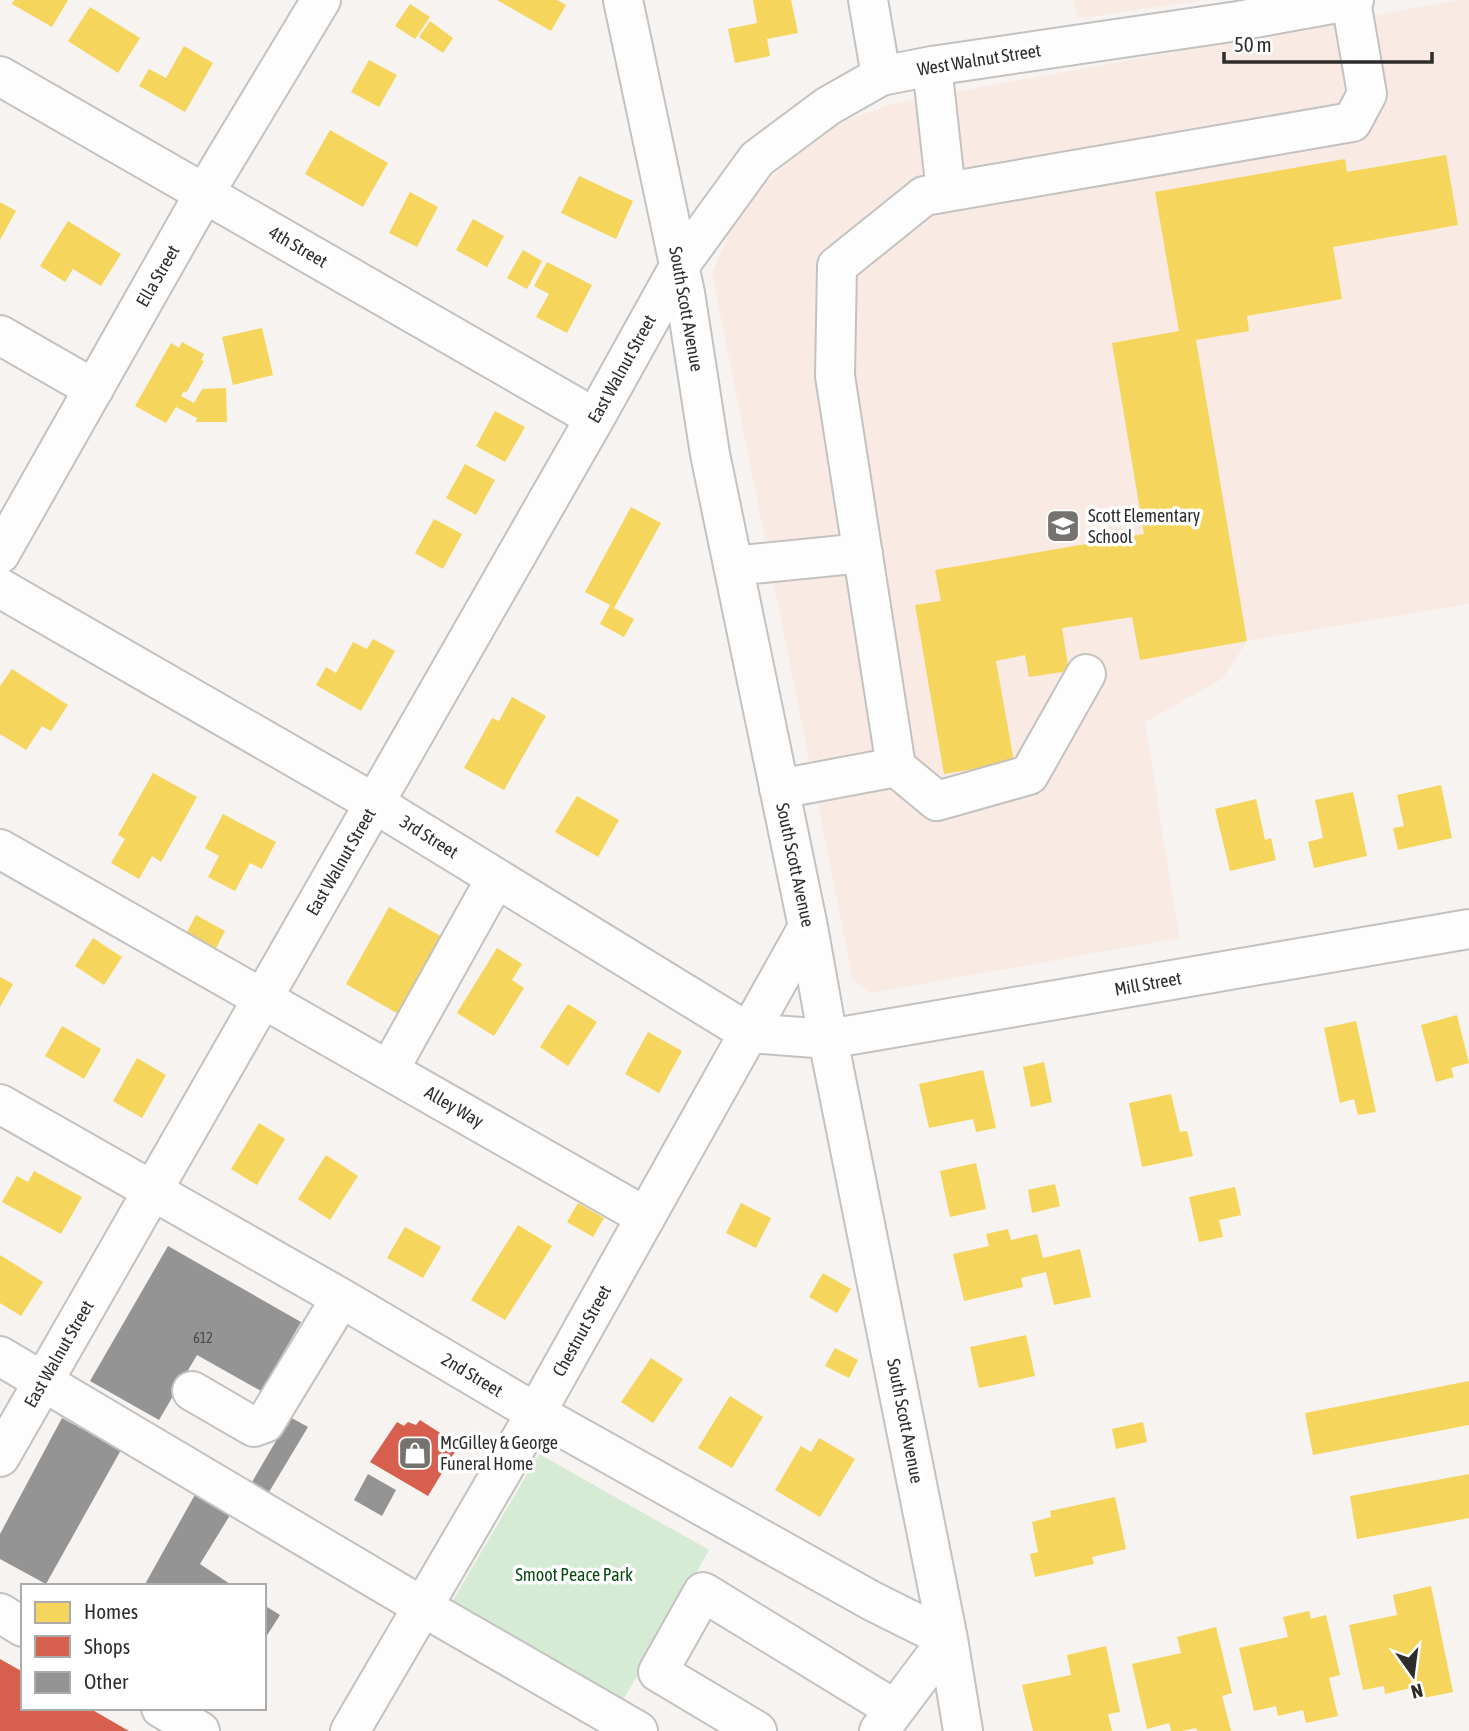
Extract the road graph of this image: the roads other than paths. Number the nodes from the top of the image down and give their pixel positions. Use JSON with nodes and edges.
{"nodes":[{"id":1,"x":623,"y":0,"type":"edge"},
{"id":2,"x":868,"y":0,"type":"edge"},
{"id":3,"x":1352,"y":0,"type":"edge"},
{"id":4,"x":314,"y":2,"type":"edge"},
{"id":5,"x":1236,"y":11,"type":"edge"},
{"id":6,"x":932,"y":66,"type":"junction"},
{"id":7,"x":0,"y":76,"type":"edge"},
{"id":8,"x":881,"y":76,"type":"junction"},
{"id":9,"x":946,"y":192,"type":"junction"},
{"id":10,"x":204,"y":194,"type":"junction"},
{"id":11,"x":680,"y":265,"type":"junction"},
{"id":12,"x":0,"y":335,"type":"edge"},
{"id":13,"x":94,"y":389,"type":"junction"},
{"id":14,"x":595,"y":418,"type":"junction"},
{"id":15,"x":863,"y":553,"type":"junction"},
{"id":16,"x":0,"y":554,"type":"edge"},
{"id":17,"x":733,"y":566,"type":"junction"},
{"id":18,"x":0,"y":588,"type":"edge"},
{"id":19,"x":1086,"y":674,"type":"dead end"},
{"id":20,"x":896,"y":768,"type":"junction"},
{"id":21,"x":779,"y":789,"type":"junction"},
{"id":22,"x":374,"y":803,"type":"junction"},
{"id":23,"x":0,"y":849,"type":"edge"},
{"id":24,"x":496,"y":878,"type":"junction"},
{"id":25,"x":808,"y":927,"type":"junction"},
{"id":26,"x":1469,"y":929,"type":"edge"},
{"id":27,"x":262,"y":998,"type":"junction"},
{"id":28,"x":749,"y":1033,"type":"junction"},
{"id":29,"x":828,"y":1039,"type":"junction"},
{"id":30,"x":389,"y":1070,"type":"junction"},
{"id":31,"x":0,"y":1104,"type":"edge"},
{"id":32,"x":153,"y":1190,"type":"junction"},
{"id":33,"x":646,"y":1217,"type":"junction"},
{"id":34,"x":341,"y":1298,"type":"junction"},
{"id":35,"x":0,"y":1356,"type":"edge"},
{"id":36,"x":44,"y":1380,"type":"junction"},
{"id":37,"x":192,"y":1391,"type":"dead end"},
{"id":38,"x":536,"y":1413,"type":"junction"},
{"id":39,"x":0,"y":1457,"type":"edge"},
{"id":40,"x":423,"y":1607,"type":"junction"},
{"id":41,"x":0,"y":1613,"type":"edge"},
{"id":42,"x":21,"y":1626,"type":"edge"},
{"id":43,"x":948,"y":1639,"type":"junction"},
{"id":44,"x":164,"y":1710,"type":"edge"},
{"id":45,"x":585,"y":1718,"type":"edge"},
{"id":46,"x":886,"y":1720,"type":"edge"},
{"id":47,"x":200,"y":1731,"type":"edge"},
{"id":48,"x":350,"y":1731,"type":"edge"},
{"id":49,"x":638,"y":1731,"type":"edge"},
{"id":50,"x":757,"y":1731,"type":"edge"},
{"id":51,"x":963,"y":1731,"type":"edge"}],
"edges":[{"from":1,"to":11,"type":"street","name":"South Scott Avenue"},
{"from":2,"to":8,"type":"street"},
{"from":3,"to":5,"type":"street","name":"West Walnut Street"},
{"from":3,"to":9,"type":"street"},
{"from":4,"to":10,"type":"street","name":"Ella Street"},
{"from":5,"to":6,"type":"street","name":"West Walnut Street"},
{"from":6,"to":8,"type":"street","name":"West Walnut Street"},
{"from":6,"to":9,"type":"street"},
{"from":7,"to":10,"type":"street","name":"4th Street"},
{"from":8,"to":11,"type":"street","name":"West Walnut Street"},
{"from":9,"to":15,"type":"street"},
{"from":10,"to":13,"type":"street","name":"Ella Street"},
{"from":10,"to":14,"type":"street","name":"4th Street"},
{"from":11,"to":14,"type":"street","name":"East Walnut Street"},
{"from":11,"to":17,"type":"street","name":"South Scott Avenue"},
{"from":12,"to":13,"type":"street"},
{"from":13,"to":16,"type":"street","name":"Ella Street"},
{"from":14,"to":22,"type":"street","name":"East Walnut Street"},
{"from":15,"to":17,"type":"street"},
{"from":15,"to":20,"type":"street"},
{"from":17,"to":21,"type":"street","name":"South Scott Avenue"},
{"from":18,"to":22,"type":"street","name":"3rd Street"},
{"from":19,"to":20,"type":"street"},
{"from":20,"to":21,"type":"street"},
{"from":21,"to":25,"type":"street","name":"South Scott Avenue"},
{"from":22,"to":24,"type":"street","name":"3rd Street"},
{"from":22,"to":27,"type":"street","name":"East Walnut Street"},
{"from":23,"to":27,"type":"street","name":"Alley Way"},
{"from":24,"to":28,"type":"street","name":"3rd Street"},
{"from":24,"to":30,"type":"street"},
{"from":25,"to":28,"type":"street","name":"Chestnut Street"},
{"from":25,"to":29,"type":"street","name":"South Scott Avenue"},
{"from":26,"to":29,"type":"street","name":"Mill Street"},
{"from":27,"to":30,"type":"street","name":"Alley Way"},
{"from":27,"to":32,"type":"street","name":"East Walnut Street"},
{"from":28,"to":29,"type":"street","name":"3rd Street"},
{"from":28,"to":33,"type":"street","name":"Chestnut Street"},
{"from":29,"to":43,"type":"street","name":"South Scott Avenue"},
{"from":30,"to":33,"type":"street","name":"Alley Way"},
{"from":31,"to":32,"type":"street","name":"2nd Street"},
{"from":32,"to":34,"type":"street","name":"2nd Street"},
{"from":32,"to":36,"type":"street","name":"East Walnut Street"},
{"from":33,"to":38,"type":"street","name":"Chestnut Street"},
{"from":34,"to":37,"type":"street"},
{"from":34,"to":38,"type":"street","name":"2nd Street"},
{"from":35,"to":36,"type":"street"},
{"from":36,"to":39,"type":"street","name":"East Walnut Street"},
{"from":36,"to":40,"type":"street"},
{"from":38,"to":40,"type":"street","name":"Chestnut Street"},
{"from":38,"to":43,"type":"street","name":"2nd Street"},
{"from":40,"to":45,"type":"street"},
{"from":40,"to":48,"type":"street","name":"Chestnut Street"},
{"from":41,"to":42,"type":"street"},
{"from":43,"to":46,"type":"street"},
{"from":43,"to":51,"type":"street","name":"South Scott Avenue"},
{"from":44,"to":47,"type":"street"},
{"from":45,"to":49,"type":"street"},
{"from":46,"to":50,"type":"street"}]}
